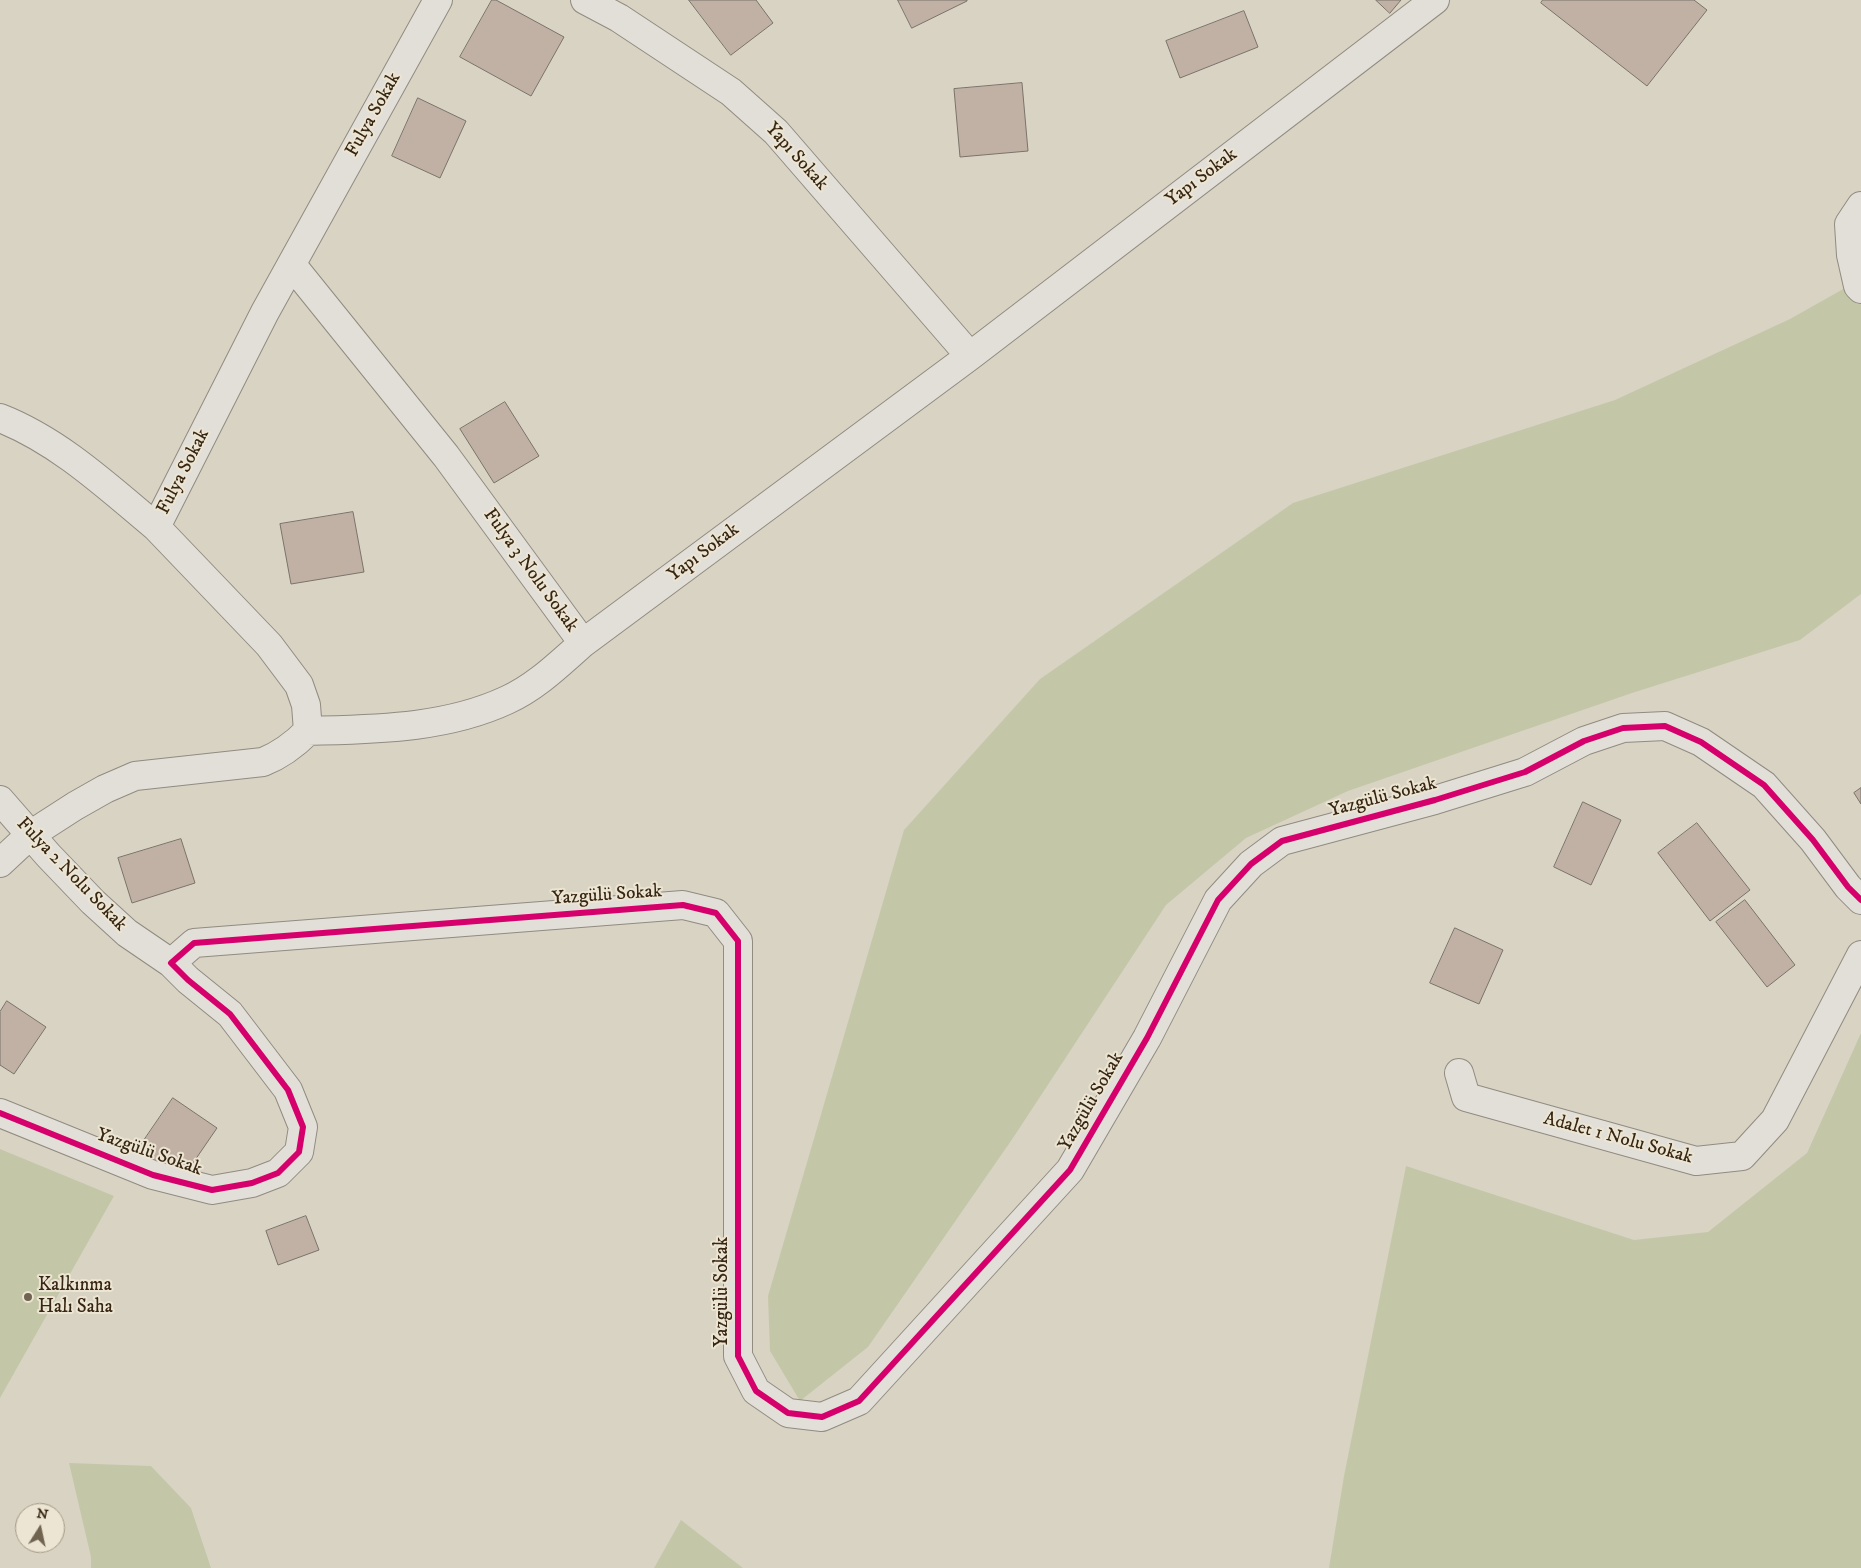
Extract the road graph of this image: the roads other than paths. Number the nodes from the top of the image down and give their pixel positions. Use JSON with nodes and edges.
{"nodes":[{"id":1,"x":438,"y":0,"type":"edge"},
{"id":2,"x":585,"y":0,"type":"edge"},
{"id":3,"x":1435,"y":0,"type":"edge"},
{"id":4,"x":1861,"y":206,"type":"edge"},
{"id":5,"x":292,"y":265,"type":"junction"},
{"id":6,"x":1861,"y":289,"type":"edge"},
{"id":7,"x":970,"y":356,"type":"junction"},
{"id":8,"x":0,"y":418,"type":"edge"},
{"id":9,"x":156,"y":527,"type":"junction"},
{"id":10,"x":583,"y":643,"type":"junction"},
{"id":11,"x":308,"y":731,"type":"junction"},
{"id":12,"x":0,"y":800,"type":"edge"},
{"id":13,"x":30,"y":835,"type":"junction"},
{"id":14,"x":0,"y":864,"type":"edge"},
{"id":15,"x":1861,"y":900,"type":"edge"},
{"id":16,"x":1861,"y":954,"type":"edge"},
{"id":17,"x":171,"y":962,"type":"junction"},
{"id":18,"x":1459,"y":1073,"type":"dead end"},
{"id":19,"x":0,"y":1113,"type":"edge"}],
"edges":[{"from":1,"to":5,"type":"street","name":"Fulya Sokak"},
{"from":2,"to":7,"type":"street","name":"Yapı Sokak"},
{"from":3,"to":7,"type":"street","name":"Yapı Sokak"},
{"from":4,"to":6,"type":"street"},
{"from":5,"to":9,"type":"street","name":"Fulya Sokak"},
{"from":5,"to":10,"type":"street","name":"Fulya 3 Nolu Sokak"},
{"from":7,"to":10,"type":"street","name":"Yapı Sokak"},
{"from":8,"to":9,"type":"street"},
{"from":9,"to":11,"type":"street","name":"Fulya Sokak"},
{"from":10,"to":11,"type":"street","name":"Fulya 3 Nolu Sokak"},
{"from":11,"to":13,"type":"street"},
{"from":12,"to":13,"type":"street","name":"Fulya 2 Nolu Sokak"},
{"from":13,"to":14,"type":"street"},
{"from":13,"to":17,"type":"street","name":"Fulya 2 Nolu Sokak"},
{"from":15,"to":17,"type":"street","name":"Yazgülü Sokak"},
{"from":16,"to":18,"type":"street","name":"Adalet 1 Nolu Sokak"},
{"from":17,"to":19,"type":"street","name":"Yazgülü Sokak"}]}
